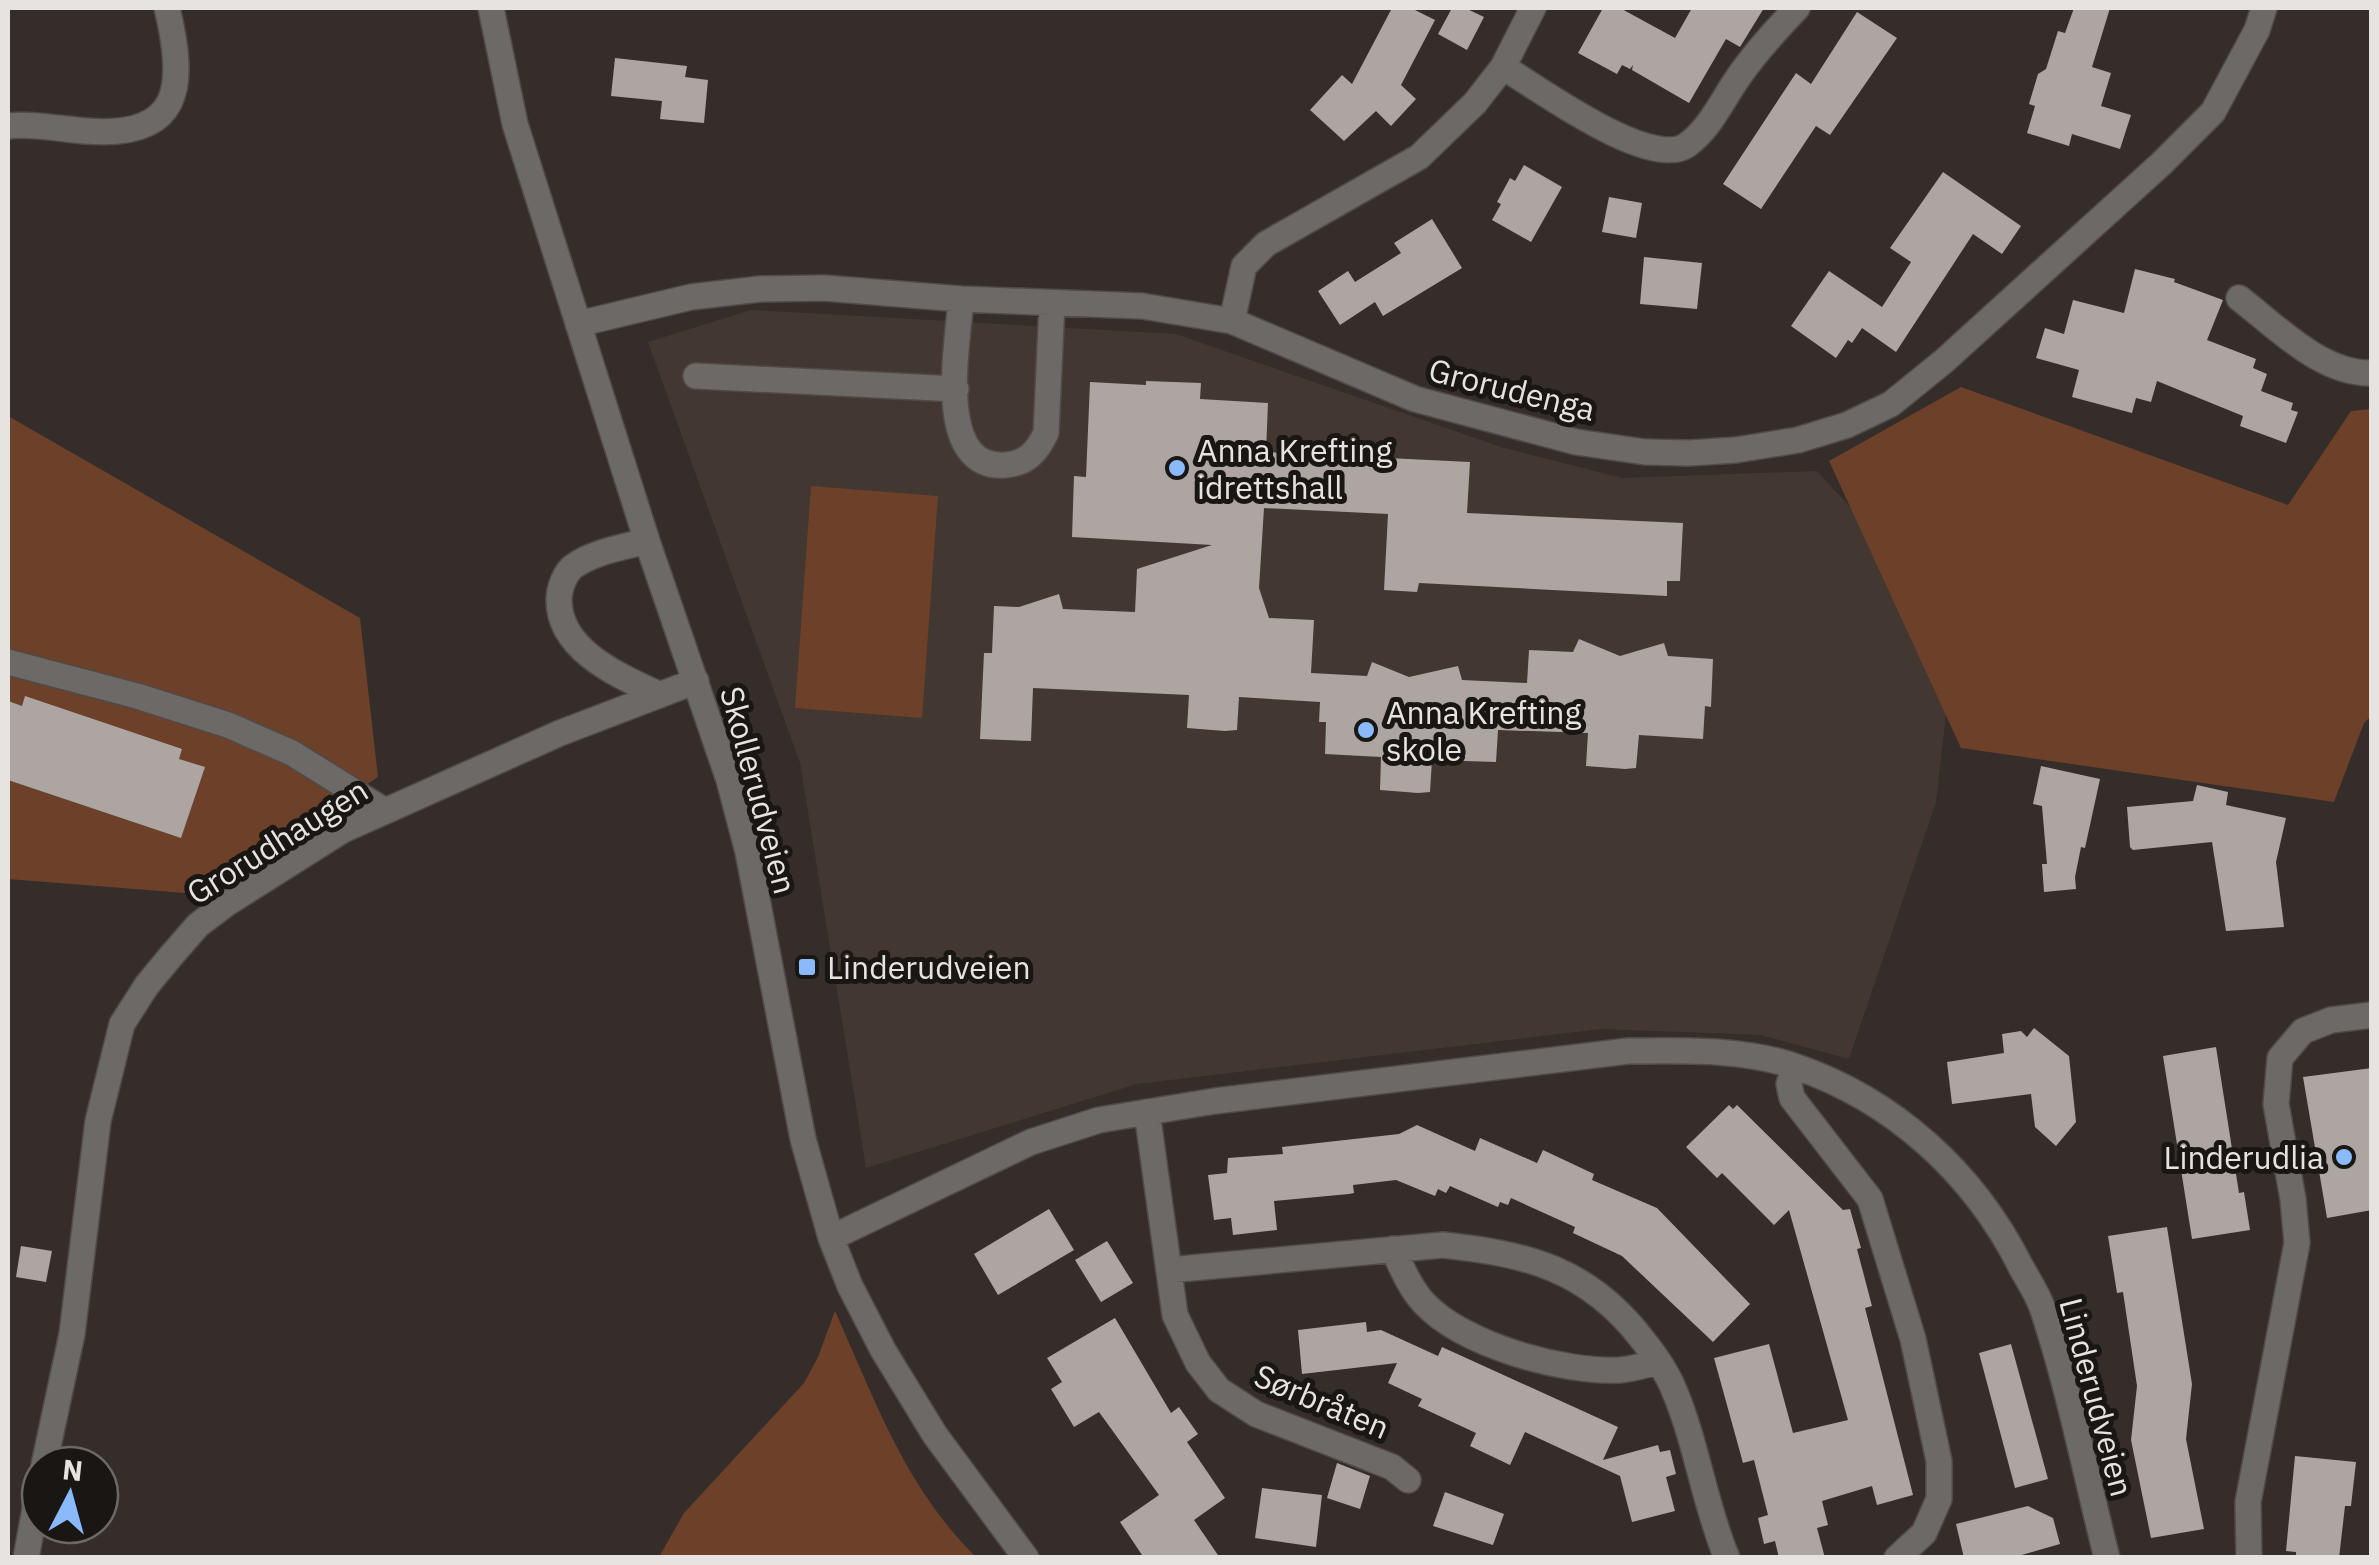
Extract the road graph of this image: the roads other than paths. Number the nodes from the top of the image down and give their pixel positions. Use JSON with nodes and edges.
{"nodes":[{"id":1,"x":167,"y":8,"type":"edge"},
{"id":2,"x":491,"y":8,"type":"edge"},
{"id":3,"x":1532,"y":8,"type":"edge"},
{"id":4,"x":1796,"y":8,"type":"edge"},
{"id":5,"x":2264,"y":8,"type":"edge"},
{"id":6,"x":1503,"y":67,"type":"junction"},
{"id":7,"x":8,"y":126,"type":"edge"},
{"id":8,"x":2239,"y":298,"type":"dead end"},
{"id":9,"x":961,"y":299,"type":"junction"},
{"id":10,"x":1052,"y":304,"type":"junction"},
{"id":11,"x":1232,"y":321,"type":"junction"},
{"id":12,"x":578,"y":324,"type":"junction"},
{"id":13,"x":2372,"y":374,"type":"edge"},
{"id":14,"x":696,"y":376,"type":"dead end"},
{"id":15,"x":956,"y":389,"type":"junction"},
{"id":16,"x":647,"y":541,"type":"junction"},
{"id":17,"x":8,"y":662,"type":"edge"},
{"id":18,"x":696,"y":681,"type":"junction"},
{"id":19,"x":660,"y":695,"type":"junction"},
{"id":20,"x":385,"y":811,"type":"junction"},
{"id":21,"x":2372,"y":1016,"type":"edge"},
{"id":22,"x":1794,"y":1066,"type":"junction"},
{"id":23,"x":1147,"y":1112,"type":"junction"},
{"id":24,"x":831,"y":1238,"type":"junction"},
{"id":25,"x":1394,"y":1249,"type":"junction"},
{"id":26,"x":1169,"y":1270,"type":"junction"},
{"id":27,"x":1658,"y":1362,"type":"junction"},
{"id":28,"x":48,"y":1445,"type":"edge"},
{"id":29,"x":1408,"y":1480,"type":"dead end"},
{"id":30,"x":1026,"y":1558,"type":"edge"},
{"id":31,"x":1727,"y":1558,"type":"edge"},
{"id":32,"x":1897,"y":1558,"type":"edge"},
{"id":33,"x":2108,"y":1558,"type":"edge"},
{"id":34,"x":2249,"y":1558,"type":"edge"}],
"edges":[{"from":1,"to":7,"type":"street"},
{"from":2,"to":12,"type":"street","name":"Skollerudveien"},
{"from":3,"to":6,"type":"street"},
{"from":4,"to":6,"type":"street"},
{"from":5,"to":11,"type":"street","name":"Grorudenga"},
{"from":6,"to":11,"type":"street"},
{"from":8,"to":13,"type":"street"},
{"from":9,"to":10,"type":"street","name":"Grorudenga"},
{"from":9,"to":12,"type":"street","name":"Grorudenga"},
{"from":9,"to":15,"type":"street"},
{"from":10,"to":11,"type":"street","name":"Grorudenga"},
{"from":10,"to":15,"type":"street"},
{"from":12,"to":16,"type":"street","name":"Skollerudveien"},
{"from":14,"to":15,"type":"street"},
{"from":16,"to":18,"type":"street","name":"Skollerudveien"},
{"from":16,"to":19,"type":"street"},
{"from":17,"to":20,"type":"street"},
{"from":18,"to":19,"type":"street","name":"Grorudhaugen"},
{"from":18,"to":24,"type":"street","name":"Skollerudveien"},
{"from":19,"to":20,"type":"street","name":"Grorudhaugen"},
{"from":20,"to":28,"type":"street","name":"Grorudhaugen"},
{"from":21,"to":34,"type":"street"},
{"from":22,"to":23,"type":"street","name":"Linderudveien"},
{"from":22,"to":32,"type":"street"},
{"from":22,"to":33,"type":"street","name":"Linderudveien"},
{"from":23,"to":24,"type":"street","name":"Linderudveien"},
{"from":23,"to":26,"type":"street","name":"Sørbråten"},
{"from":24,"to":30,"type":"street","name":"Skollerudveien"},
{"from":25,"to":26,"type":"street"},
{"from":25,"to":27,"type":"street"},
{"from":25,"to":27,"type":"street"},
{"from":26,"to":29,"type":"street","name":"Sørbråten"},
{"from":27,"to":31,"type":"street"}]}
